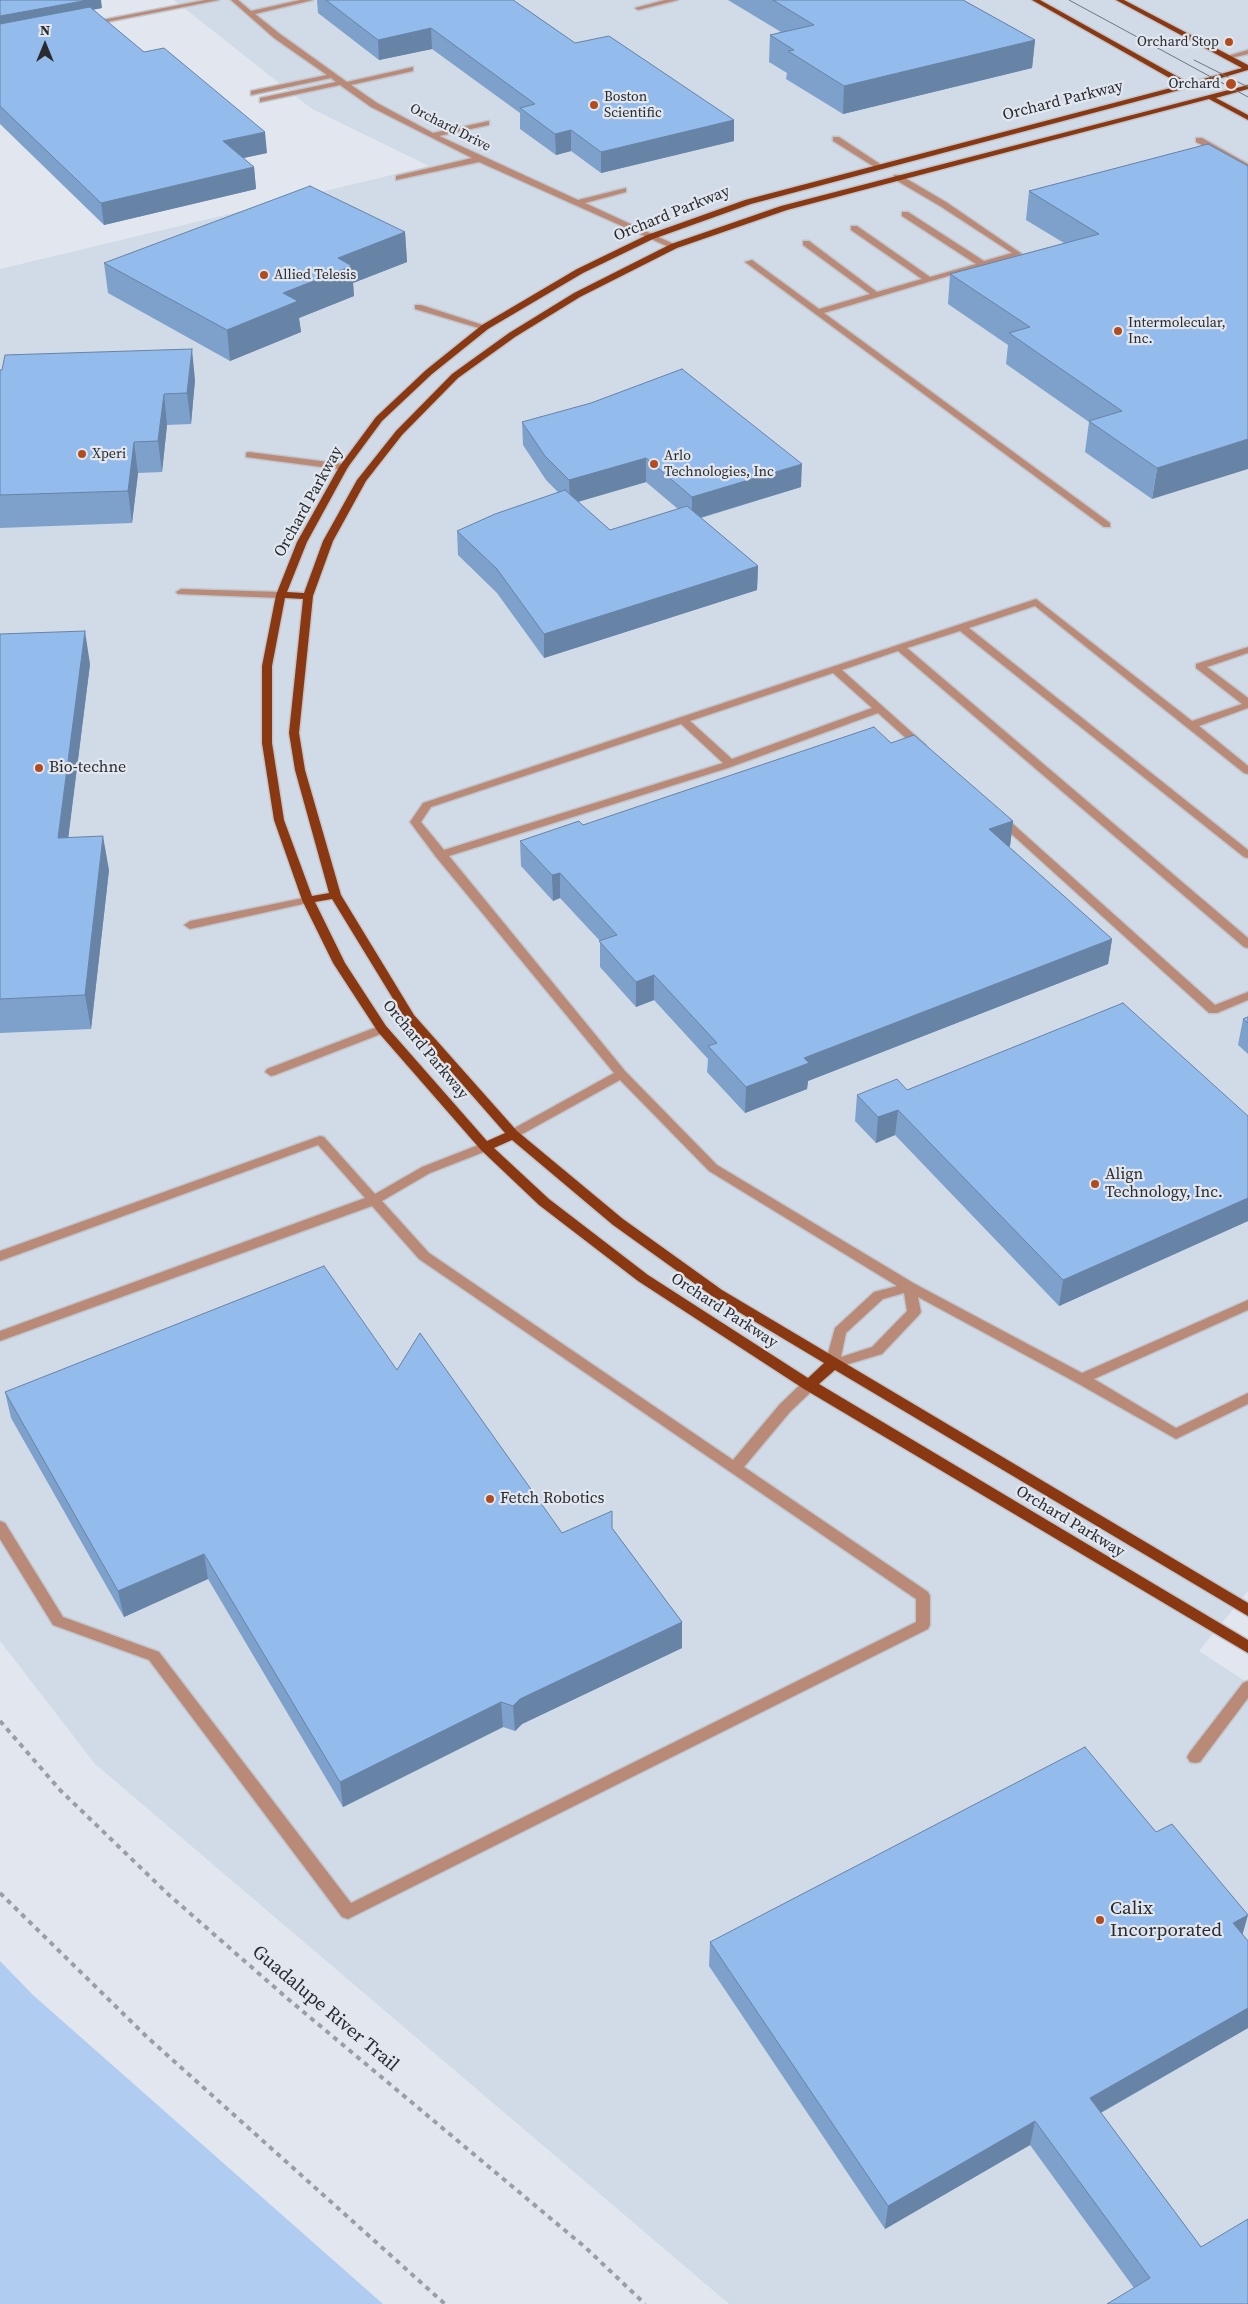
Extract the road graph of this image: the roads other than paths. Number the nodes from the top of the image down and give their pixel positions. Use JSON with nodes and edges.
{"nodes":[{"id":1,"x":216,"y":0,"type":"edge"},
{"id":2,"x":234,"y":0,"type":"edge"},
{"id":3,"x":310,"y":0,"type":"edge"},
{"id":4,"x":675,"y":0,"type":"edge"},
{"id":5,"x":1035,"y":0,"type":"edge"},
{"id":6,"x":1120,"y":0,"type":"edge"},
{"id":7,"x":638,"y":8,"type":"dead end"},
{"id":8,"x":249,"y":13,"type":"junction"},
{"id":9,"x":78,"y":26,"type":"edge"},
{"id":10,"x":1248,"y":52,"type":"edge"},
{"id":11,"x":1228,"y":57,"type":"junction"},
{"id":12,"x":1248,"y":68,"type":"edge"},
{"id":13,"x":410,"y":69,"type":"dead end"},
{"id":14,"x":330,"y":76,"type":"junction"},
{"id":15,"x":342,"y":84,"type":"junction"},
{"id":16,"x":1188,"y":85,"type":"junction"},
{"id":17,"x":1248,"y":87,"type":"edge"},
{"id":18,"x":254,"y":93,"type":"dead end"},
{"id":19,"x":1210,"y":97,"type":"junction"},
{"id":20,"x":263,"y":100,"type":"dead end"},
{"id":21,"x":1248,"y":118,"type":"edge"},
{"id":22,"x":486,"y":123,"type":"dead end"},
{"id":23,"x":1022,"y":128,"type":"junction"},
{"id":24,"x":431,"y":136,"type":"junction"},
{"id":25,"x":836,"y":139,"type":"dead end"},
{"id":26,"x":1041,"y":140,"type":"junction"},
{"id":27,"x":1199,"y":140,"type":"dead end"},
{"id":28,"x":480,"y":160,"type":"junction"},
{"id":29,"x":879,"y":166,"type":"junction"},
{"id":30,"x":1248,"y":167,"type":"edge"},
{"id":31,"x":897,"y":177,"type":"junction"},
{"id":32,"x":399,"y":178,"type":"dead end"},
{"id":33,"x":623,"y":190,"type":"dead end"},
{"id":34,"x":577,"y":203,"type":"junction"},
{"id":35,"x":905,"y":214,"type":"dead end"},
{"id":36,"x":854,"y":228,"type":"dead end"},
{"id":37,"x":650,"y":237,"type":"junction"},
{"id":38,"x":806,"y":243,"type":"dead end"},
{"id":39,"x":674,"y":246,"type":"junction"},
{"id":40,"x":749,"y":262,"type":"dead end"},
{"id":41,"x":982,"y":264,"type":"junction"},
{"id":42,"x":928,"y":279,"type":"junction"},
{"id":43,"x":876,"y":295,"type":"junction"},
{"id":44,"x":418,"y":307,"type":"dead end"},
{"id":45,"x":818,"y":312,"type":"junction"},
{"id":46,"x":498,"y":331,"type":"junction"},
{"id":47,"x":248,"y":455,"type":"dead end"},
{"id":48,"x":353,"y":473,"type":"junction"},
{"id":49,"x":1107,"y":525,"type":"dead end"},
{"id":50,"x":181,"y":592,"type":"dead end"},
{"id":51,"x":281,"y":595,"type":"junction"},
{"id":52,"x":308,"y":596,"type":"junction"},
{"id":53,"x":962,"y":627,"type":"junction"},
{"id":54,"x":900,"y":648,"type":"junction"},
{"id":55,"x":1248,"y":650,"type":"edge"},
{"id":56,"x":836,"y":670,"type":"junction"},
{"id":57,"x":1248,"y":704,"type":"edge"},
{"id":58,"x":879,"y":709,"type":"junction"},
{"id":59,"x":684,"y":720,"type":"junction"},
{"id":60,"x":1191,"y":725,"type":"junction"},
{"id":61,"x":931,"y":756,"type":"edge"},
{"id":62,"x":730,"y":763,"type":"junction"},
{"id":63,"x":1248,"y":771,"type":"edge"},
{"id":64,"x":991,"y":810,"type":"edge"},
{"id":65,"x":440,"y":854,"type":"junction"},
{"id":66,"x":1248,"y":855,"type":"edge"},
{"id":67,"x":335,"y":895,"type":"junction"},
{"id":68,"x":308,"y":900,"type":"junction"},
{"id":69,"x":190,"y":925,"type":"dead end"},
{"id":70,"x":1248,"y":944,"type":"edge"},
{"id":71,"x":1248,"y":996,"type":"edge"},
{"id":72,"x":382,"y":1029,"type":"junction"},
{"id":73,"x":271,"y":1072,"type":"dead end"},
{"id":74,"x":621,"y":1074,"type":"junction"},
{"id":75,"x":514,"y":1134,"type":"junction"},
{"id":76,"x":485,"y":1147,"type":"junction"},
{"id":77,"x":374,"y":1200,"type":"junction"},
{"id":78,"x":0,"y":1256,"type":"edge"},
{"id":79,"x":910,"y":1288,"type":"junction"},
{"id":80,"x":1248,"y":1305,"type":"edge"},
{"id":81,"x":0,"y":1336,"type":"edge"},
{"id":82,"x":832,"y":1364,"type":"junction"},
{"id":83,"x":1082,"y":1379,"type":"junction"},
{"id":84,"x":809,"y":1385,"type":"junction"},
{"id":85,"x":1248,"y":1398,"type":"edge"},
{"id":86,"x":735,"y":1467,"type":"junction"},
{"id":87,"x":0,"y":1526,"type":"edge"},
{"id":88,"x":1248,"y":1610,"type":"edge"},
{"id":89,"x":1248,"y":1647,"type":"edge"},
{"id":90,"x":1248,"y":1687,"type":"edge"},
{"id":91,"x":1195,"y":1757,"type":"dead end"}],
"edges":[{"from":1,"to":9,"type":"street"},
{"from":2,"to":8,"type":"street","name":"Orchard Drive"},
{"from":3,"to":8,"type":"street"},
{"from":4,"to":7,"type":"street"},
{"from":5,"to":16,"type":"main road"},
{"from":6,"to":11,"type":"main road"},
{"from":8,"to":14,"type":"street","name":"Orchard Drive"},
{"from":10,"to":11,"type":"street"},
{"from":11,"to":12,"type":"main road"},
{"from":12,"to":16,"type":"main road","name":"Orchard Parkway"},
{"from":13,"to":15,"type":"street"},
{"from":14,"to":15,"type":"street","name":"Orchard Drive"},
{"from":14,"to":18,"type":"street"},
{"from":15,"to":20,"type":"street"},
{"from":15,"to":24,"type":"street","name":"Orchard Drive"},
{"from":16,"to":19,"type":"main road"},
{"from":16,"to":23,"type":"main road","name":"Orchard Parkway"},
{"from":17,"to":19,"type":"main road","name":"Orchard Parkway"},
{"from":19,"to":21,"type":"main road"},
{"from":19,"to":26,"type":"main road","name":"Orchard Parkway"},
{"from":22,"to":24,"type":"street"},
{"from":23,"to":26,"type":"main road"},
{"from":23,"to":29,"type":"main road","name":"Orchard Parkway"},
{"from":24,"to":28,"type":"street","name":"Orchard Drive"},
{"from":25,"to":29,"type":"street"},
{"from":26,"to":31,"type":"main road","name":"Orchard Parkway"},
{"from":27,"to":30,"type":"street"},
{"from":28,"to":32,"type":"street"},
{"from":28,"to":34,"type":"street","name":"Orchard Drive"},
{"from":29,"to":31,"type":"main road"},
{"from":29,"to":37,"type":"main road","name":"Orchard Parkway"},
{"from":31,"to":39,"type":"main road","name":"Orchard Parkway"},
{"from":31,"to":41,"type":"street"},
{"from":33,"to":34,"type":"street"},
{"from":34,"to":37,"type":"street","name":"Orchard Drive"},
{"from":35,"to":41,"type":"street"},
{"from":36,"to":42,"type":"street"},
{"from":37,"to":39,"type":"street","name":"Orchard Drive"},
{"from":37,"to":46,"type":"main road","name":"Orchard Parkway"},
{"from":38,"to":43,"type":"street"},
{"from":39,"to":46,"type":"main road","name":"Orchard Parkway"},
{"from":40,"to":45,"type":"street"},
{"from":41,"to":42,"type":"street"},
{"from":42,"to":43,"type":"street"},
{"from":43,"to":45,"type":"street"},
{"from":44,"to":46,"type":"street"},
{"from":45,"to":49,"type":"street"},
{"from":46,"to":48,"type":"main road","name":"Orchard Parkway"},
{"from":46,"to":48,"type":"main road","name":"Orchard Parkway"},
{"from":47,"to":48,"type":"street"},
{"from":48,"to":51,"type":"main road","name":"Orchard Parkway"},
{"from":48,"to":52,"type":"main road","name":"Orchard Parkway"},
{"from":50,"to":51,"type":"street"},
{"from":51,"to":52,"type":"main road"},
{"from":51,"to":68,"type":"main road","name":"Orchard Parkway"},
{"from":52,"to":67,"type":"main road","name":"Orchard Parkway"},
{"from":53,"to":54,"type":"street"},
{"from":53,"to":60,"type":"street"},
{"from":53,"to":66,"type":"street"},
{"from":54,"to":56,"type":"street"},
{"from":54,"to":70,"type":"street"},
{"from":55,"to":57,"type":"street"},
{"from":56,"to":58,"type":"street"},
{"from":56,"to":59,"type":"street"},
{"from":57,"to":60,"type":"street"},
{"from":58,"to":61,"type":"street"},
{"from":58,"to":62,"type":"street"},
{"from":59,"to":62,"type":"street"},
{"from":59,"to":65,"type":"street"},
{"from":60,"to":63,"type":"street"},
{"from":62,"to":65,"type":"street"},
{"from":64,"to":71,"type":"street"},
{"from":65,"to":74,"type":"street"},
{"from":67,"to":68,"type":"main road"},
{"from":67,"to":75,"type":"main road","name":"Orchard Parkway"},
{"from":68,"to":69,"type":"street"},
{"from":68,"to":72,"type":"main road","name":"Orchard Parkway"},
{"from":72,"to":73,"type":"street"},
{"from":72,"to":76,"type":"main road","name":"Orchard Parkway"},
{"from":74,"to":75,"type":"street"},
{"from":74,"to":79,"type":"street"},
{"from":75,"to":76,"type":"main road"},
{"from":75,"to":82,"type":"main road","name":"Orchard Parkway"},
{"from":76,"to":77,"type":"street"},
{"from":76,"to":84,"type":"main road","name":"Orchard Parkway"},
{"from":77,"to":78,"type":"street"},
{"from":77,"to":81,"type":"street"},
{"from":77,"to":86,"type":"street"},
{"from":79,"to":82,"type":"street"},
{"from":79,"to":82,"type":"street"},
{"from":79,"to":83,"type":"street"},
{"from":80,"to":83,"type":"street"},
{"from":82,"to":84,"type":"main road"},
{"from":82,"to":88,"type":"main road","name":"Orchard Parkway"},
{"from":83,"to":85,"type":"street"},
{"from":84,"to":86,"type":"street"},
{"from":84,"to":89,"type":"main road","name":"Orchard Parkway"},
{"from":86,"to":87,"type":"street"},
{"from":90,"to":91,"type":"street"}]}
